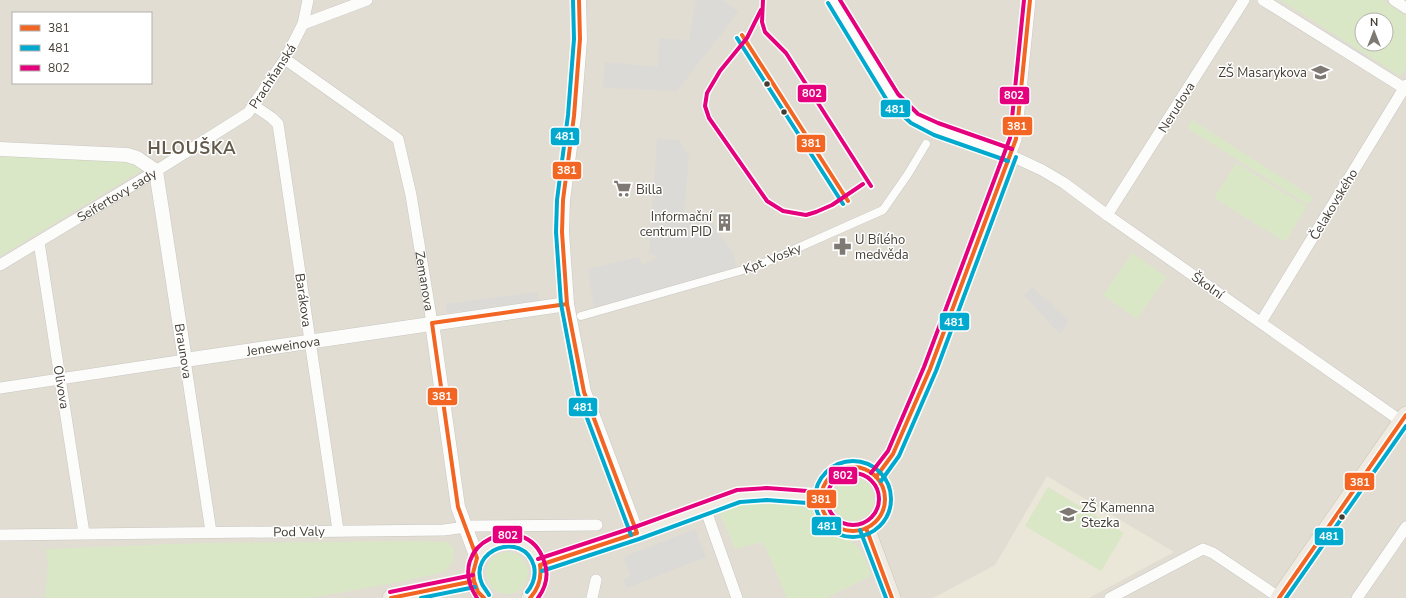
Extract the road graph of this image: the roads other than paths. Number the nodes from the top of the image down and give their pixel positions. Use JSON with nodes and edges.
{"nodes":[{"id":1,"x":308,"y":0,"type":"edge"},
{"id":2,"x":367,"y":0,"type":"edge"},
{"id":3,"x":579,"y":0,"type":"edge"},
{"id":4,"x":833,"y":0,"type":"edge"},
{"id":5,"x":1030,"y":0,"type":"edge"},
{"id":6,"x":1244,"y":0,"type":"edge"},
{"id":7,"x":1262,"y":0,"type":"edge"},
{"id":8,"x":1394,"y":0,"type":"edge"},
{"id":9,"x":1406,"y":8,"type":"edge"},
{"id":10,"x":303,"y":24,"type":"junction"},
{"id":11,"x":284,"y":59,"type":"junction"},
{"id":12,"x":1405,"y":87,"type":"edge"},
{"id":13,"x":253,"y":105,"type":"junction"},
{"id":14,"x":926,"y":144,"type":"dead end"},
{"id":15,"x":0,"y":149,"type":"edge"},
{"id":16,"x":1010,"y":155,"type":"junction"},
{"id":17,"x":156,"y":171,"type":"junction"},
{"id":18,"x":1107,"y":215,"type":"junction"},
{"id":19,"x":39,"y":242,"type":"junction"},
{"id":20,"x":0,"y":265,"type":"edge"},
{"id":21,"x":567,"y":304,"type":"junction"},
{"id":22,"x":581,"y":316,"type":"dead end"},
{"id":23,"x":1261,"y":322,"type":"junction"},
{"id":24,"x":432,"y":323,"type":"junction"},
{"id":25,"x":310,"y":341,"type":"junction"},
{"id":26,"x":185,"y":360,"type":"junction"},
{"id":27,"x":61,"y":379,"type":"junction"},
{"id":28,"x":0,"y":388,"type":"edge"},
{"id":29,"x":1404,"y":418,"type":"edge"},
{"id":30,"x":876,"y":477,"type":"junction"},
{"id":31,"x":821,"y":498,"type":"junction"},
{"id":32,"x":706,"y":508,"type":"junction"},
{"id":33,"x":597,"y":525,"type":"dead end"},
{"id":34,"x":465,"y":528,"type":"junction"},
{"id":35,"x":866,"y":528,"type":"junction"},
{"id":36,"x":1406,"y":528,"type":"edge"},
{"id":37,"x":338,"y":530,"type":"junction"},
{"id":38,"x":210,"y":532,"type":"junction"},
{"id":39,"x":84,"y":533,"type":"junction"},
{"id":40,"x":637,"y":533,"type":"junction"},
{"id":41,"x":0,"y":535,"type":"edge"},
{"id":42,"x":477,"y":558,"type":"junction"},
{"id":43,"x":540,"y":565,"type":"junction"},
{"id":44,"x":596,"y":580,"type":"dead end"},
{"id":45,"x":474,"y":581,"type":"junction"},
{"id":46,"x":535,"y":597,"type":"edge"},
{"id":47,"x":391,"y":598,"type":"edge"},
{"id":48,"x":484,"y":598,"type":"edge"},
{"id":49,"x":592,"y":598,"type":"edge"},
{"id":50,"x":737,"y":598,"type":"edge"},
{"id":51,"x":892,"y":598,"type":"edge"},
{"id":52,"x":1110,"y":598,"type":"edge"},
{"id":53,"x":1280,"y":598,"type":"edge"},
{"id":54,"x":1357,"y":598,"type":"edge"}],
"edges":[{"from":1,"to":10,"type":"street","name":"Prachňanská"},
{"from":2,"to":10,"type":"street"},
{"from":3,"to":21,"type":"street"},
{"from":4,"to":16,"type":"street","name":"Školní"},
{"from":5,"to":16,"type":"street"},
{"from":6,"to":18,"type":"street","name":"Nerudova"},
{"from":7,"to":12,"type":"street"},
{"from":8,"to":9,"type":"street"},
{"from":10,"to":11,"type":"street","name":"Prachňanská"},
{"from":11,"to":13,"type":"street","name":"Prachňanská"},
{"from":11,"to":24,"type":"street","name":"Zemanova"},
{"from":12,"to":23,"type":"street","name":"Čelakovského"},
{"from":13,"to":17,"type":"street","name":"Prachňanská"},
{"from":13,"to":25,"type":"street","name":"Barákova"},
{"from":14,"to":22,"type":"street","name":"Kpt. Vosky"},
{"from":15,"to":17,"type":"street","name":"Seifertovy sady"},
{"from":16,"to":18,"type":"street","name":"Školní"},
{"from":16,"to":30,"type":"street"},
{"from":17,"to":19,"type":"street","name":"Seifertovy sady"},
{"from":17,"to":26,"type":"street","name":"Braunova"},
{"from":18,"to":23,"type":"street","name":"Školní"},
{"from":19,"to":20,"type":"street","name":"Seifertovy sady"},
{"from":19,"to":27,"type":"street","name":"Olivova"},
{"from":21,"to":24,"type":"street","name":"Jeneweinova"},
{"from":21,"to":40,"type":"street"},
{"from":23,"to":29,"type":"street","name":"Školní"},
{"from":24,"to":25,"type":"street","name":"Jeneweinova"},
{"from":24,"to":34,"type":"street","name":"Zemanova"},
{"from":25,"to":26,"type":"street","name":"Jeneweinova"},
{"from":25,"to":37,"type":"street","name":"Barákova"},
{"from":26,"to":27,"type":"street","name":"Jeneweinova"},
{"from":26,"to":38,"type":"street","name":"Braunova"},
{"from":27,"to":28,"type":"street","name":"Jeneweinova"},
{"from":27,"to":39,"type":"street","name":"Olivova"},
{"from":29,"to":53,"type":"main road"},
{"from":30,"to":31,"type":"main road"},
{"from":30,"to":35,"type":"main road"},
{"from":31,"to":32,"type":"main road"},
{"from":31,"to":35,"type":"main road"},
{"from":32,"to":40,"type":"main road"},
{"from":32,"to":50,"type":"street"},
{"from":33,"to":34,"type":"street","name":"Pod Valy"},
{"from":34,"to":37,"type":"street","name":"Pod Valy"},
{"from":34,"to":42,"type":"street","name":"Zemanova"},
{"from":35,"to":51,"type":"main road"},
{"from":36,"to":54,"type":"street"},
{"from":37,"to":38,"type":"street","name":"Pod Valy"},
{"from":38,"to":39,"type":"street","name":"Pod Valy"},
{"from":39,"to":41,"type":"street","name":"Pod Valy"},
{"from":40,"to":43,"type":"main road"},
{"from":42,"to":43,"type":"main road"},
{"from":42,"to":45,"type":"main road"},
{"from":43,"to":46,"type":"main road"},
{"from":44,"to":49,"type":"street"},
{"from":45,"to":47,"type":"main road"},
{"from":45,"to":48,"type":"main road"},
{"from":52,"to":53,"type":"street"}]}
